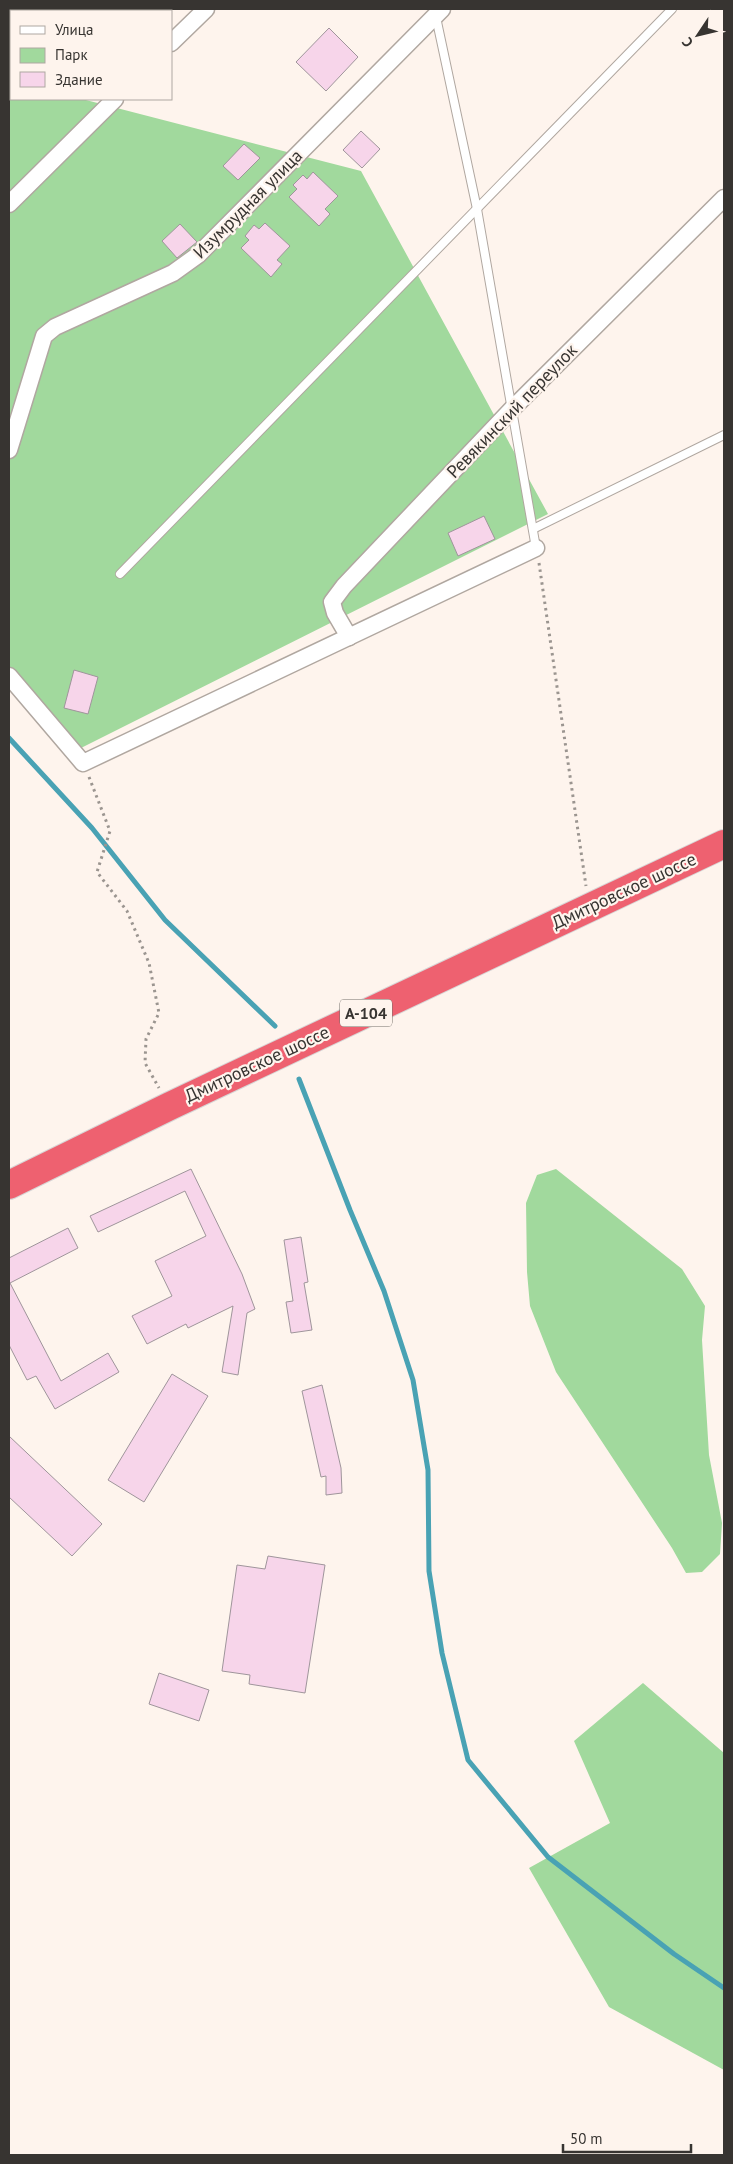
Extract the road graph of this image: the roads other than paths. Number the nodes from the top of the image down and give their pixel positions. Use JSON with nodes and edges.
{"nodes":[{"id":1,"x":206,"y":9,"type":"edge"},
{"id":2,"x":672,"y":9,"type":"edge"},
{"id":3,"x":437,"y":11,"type":"edge"},
{"id":4,"x":172,"y":42,"type":"edge"},
{"id":5,"x":114,"y":100,"type":"edge"},
{"id":6,"x":724,"y":198,"type":"edge"},
{"id":7,"x":9,"y":204,"type":"edge"},
{"id":8,"x":477,"y":209,"type":"junction"},
{"id":9,"x":512,"y":409,"type":"junction"},
{"id":10,"x":724,"y":435,"type":"edge"},
{"id":11,"x":9,"y":450,"type":"edge"},
{"id":12,"x":533,"y":529,"type":"junction"},
{"id":13,"x":536,"y":548,"type":"joint"},
{"id":14,"x":120,"y":574,"type":"dead end"},
{"id":15,"x":349,"y":637,"type":"junction"},
{"id":16,"x":9,"y":676,"type":"edge"},
{"id":17,"x":724,"y":844,"type":"edge"},
{"id":18,"x":9,"y":1185,"type":"edge"}],
"edges":[{"from":1,"to":4,"type":"street"},
{"from":2,"to":8,"type":"lane"},
{"from":3,"to":8,"type":"lane"},
{"from":3,"to":11,"type":"street","name":"Изумрудная улица"},
{"from":5,"to":7,"type":"street"},
{"from":6,"to":9,"type":"street","name":"Ревякинский переулок"},
{"from":8,"to":9,"type":"lane"},
{"from":8,"to":14,"type":"lane"},
{"from":9,"to":12,"type":"lane"},
{"from":9,"to":15,"type":"street","name":"Ревякинский переулок"},
{"from":10,"to":12,"type":"lane"},
{"from":12,"to":13,"type":"lane"},
{"from":13,"to":15,"type":"street"},
{"from":15,"to":16,"type":"street"},
{"from":17,"to":18,"type":"highway","name":"Дмитровское шоссе","number":"А-104"}]}
